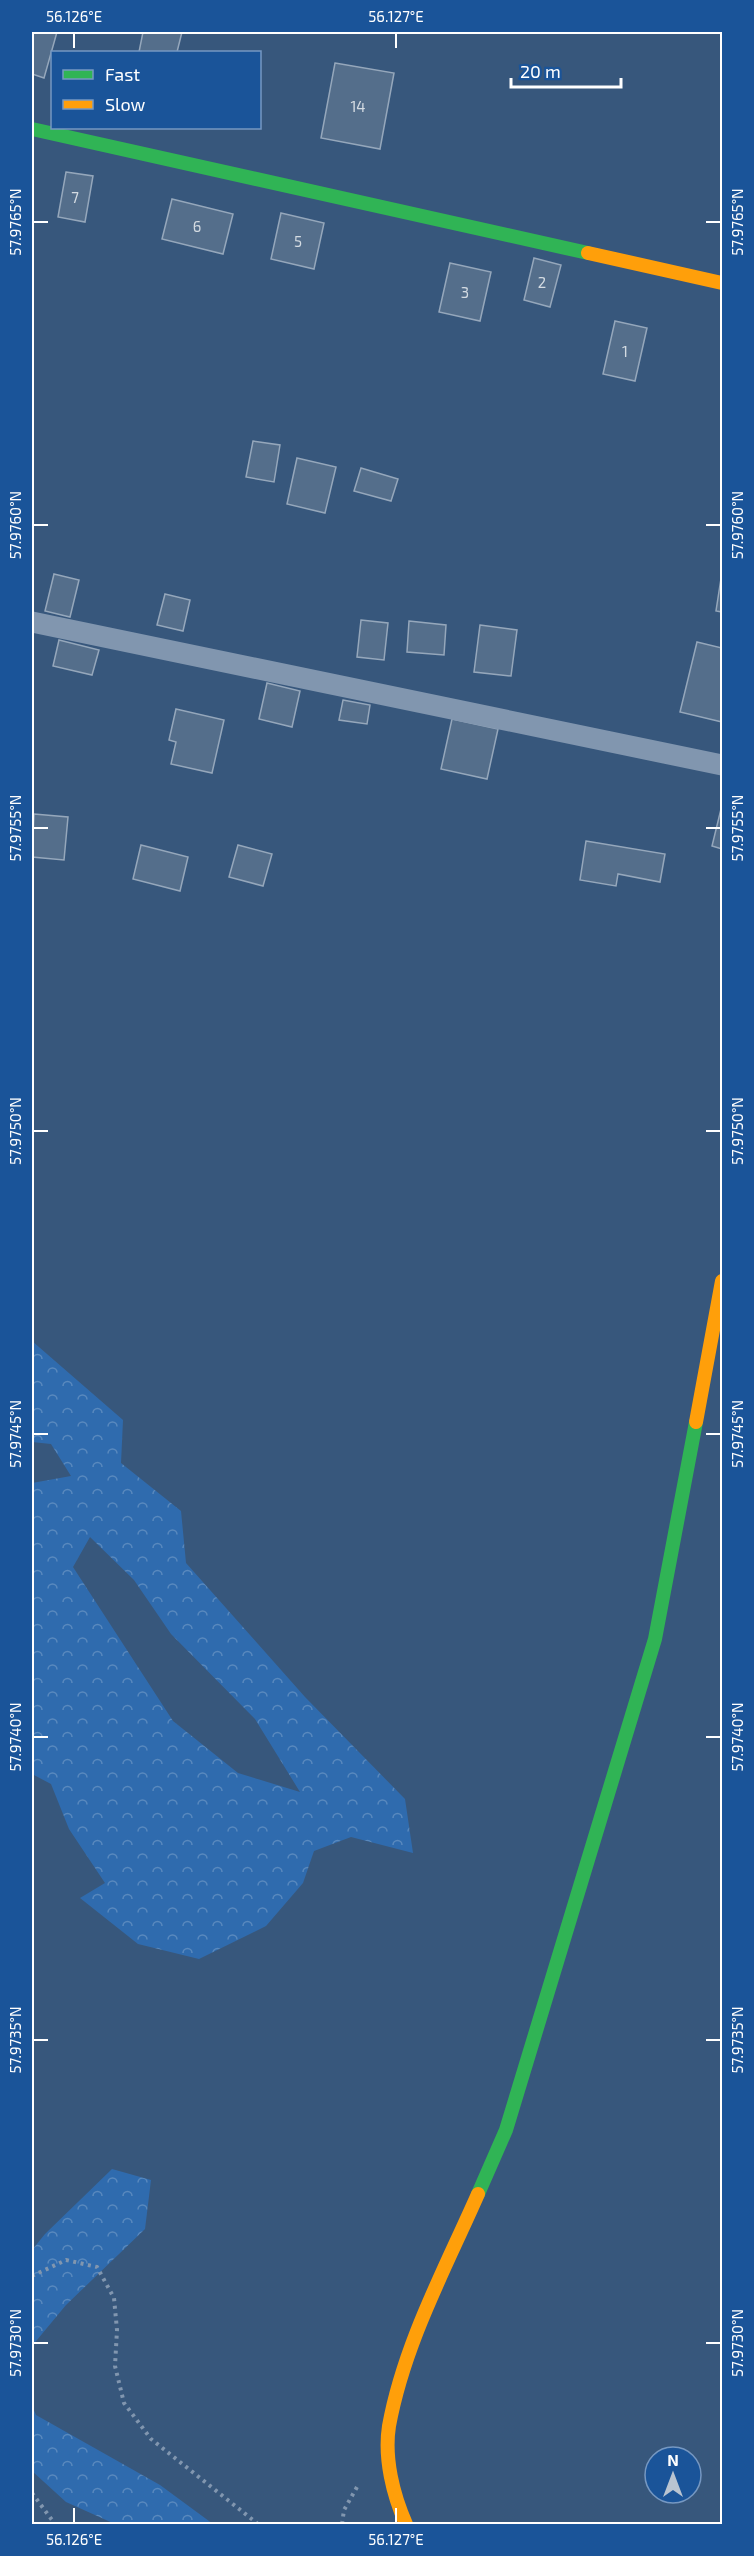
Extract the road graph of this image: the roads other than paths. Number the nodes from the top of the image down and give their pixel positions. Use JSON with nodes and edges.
{"nodes":[{"id":1,"x":32,"y":129,"type":"edge"},
{"id":2,"x":723,"y":283,"type":"edge"},
{"id":3,"x":32,"y":622,"type":"edge"},
{"id":4,"x":723,"y":765,"type":"edge"},
{"id":5,"x":723,"y":1281,"type":"edge"},
{"id":6,"x":406,"y":2524,"type":"edge"}],
"edges":[{"from":1,"to":2,"type":"street"},
{"from":3,"to":4,"type":"lane"},
{"from":5,"to":6,"type":"street"}]}
